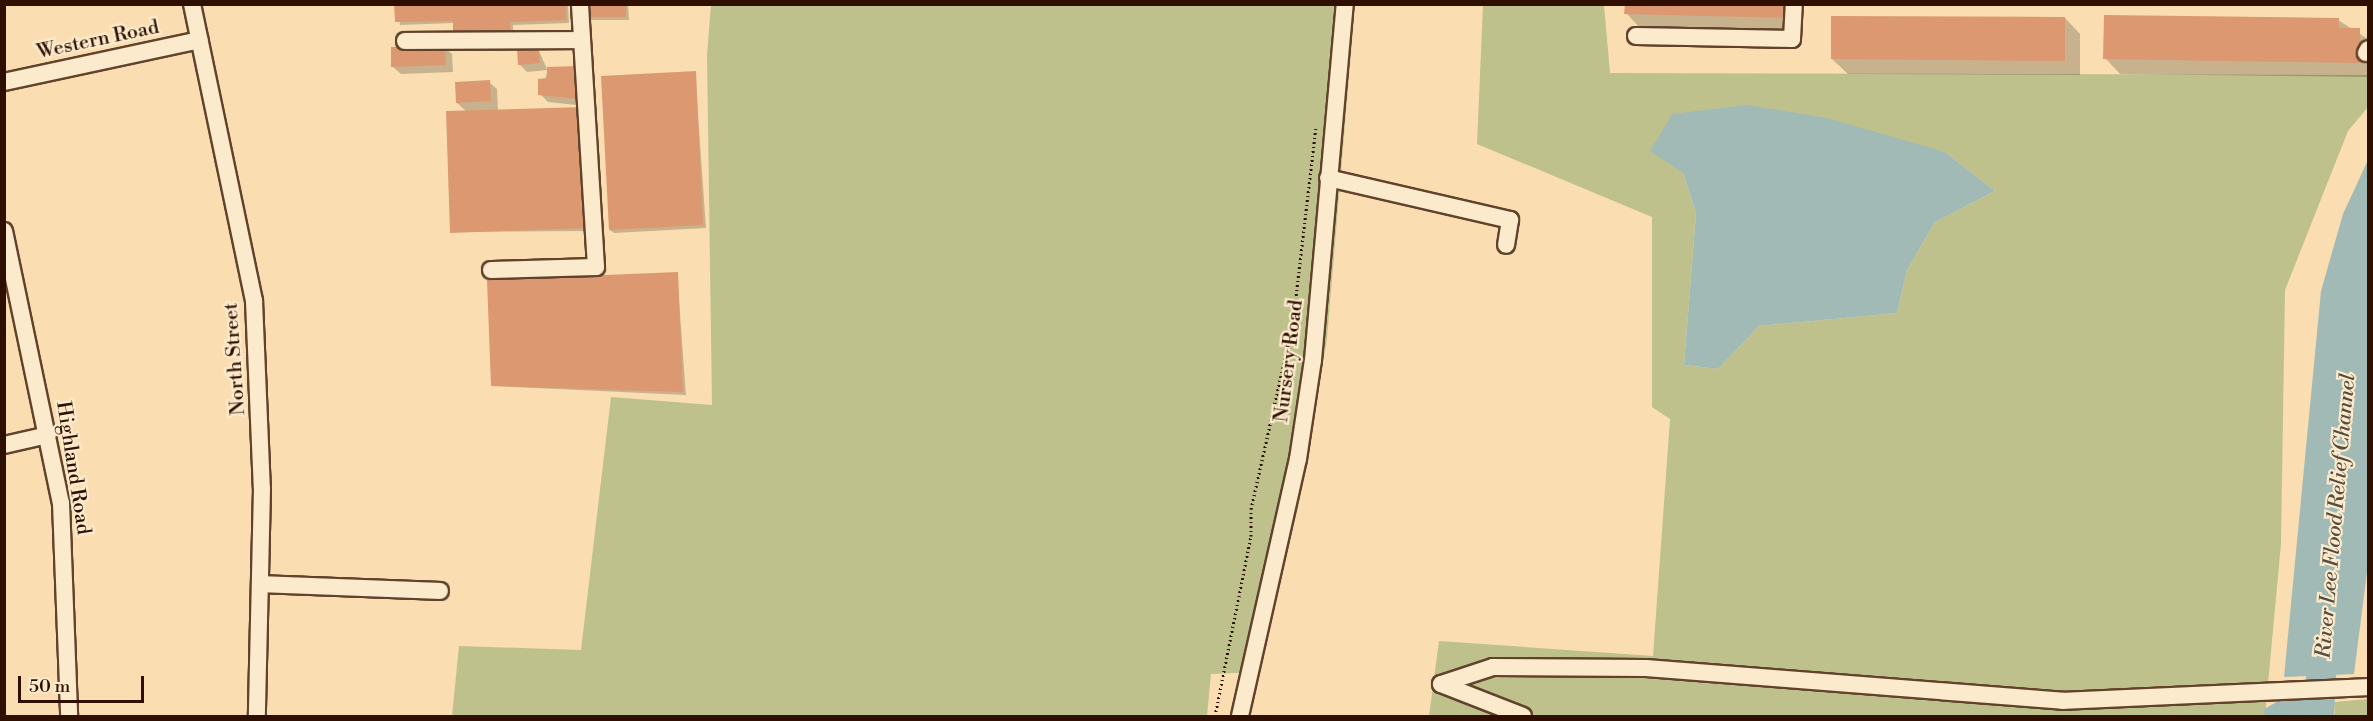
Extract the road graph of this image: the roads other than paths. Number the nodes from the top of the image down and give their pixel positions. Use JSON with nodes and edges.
{"nodes":[{"id":1,"x":192,"y":4,"type":"edge"},
{"id":2,"x":580,"y":4,"type":"edge"},
{"id":3,"x":1345,"y":4,"type":"edge"},
{"id":4,"x":1794,"y":4,"type":"edge"},
{"id":5,"x":1636,"y":36,"type":"dead end"},
{"id":6,"x":200,"y":40,"type":"junction"},
{"id":7,"x":582,"y":40,"type":"junction"},
{"id":8,"x":405,"y":41,"type":"dead end"},
{"id":9,"x":4,"y":82,"type":"edge"},
{"id":10,"x":1328,"y":178,"type":"junction"},
{"id":11,"x":4,"y":231,"type":"edge"},
{"id":12,"x":1506,"y":245,"type":"dead end"},
{"id":13,"x":491,"y":270,"type":"dead end"},
{"id":14,"x":48,"y":435,"type":"junction"},
{"id":15,"x":4,"y":445,"type":"edge"},
{"id":16,"x":260,"y":584,"type":"junction"},
{"id":17,"x":440,"y":591,"type":"dead end"},
{"id":18,"x":2368,"y":687,"type":"edge"},
{"id":19,"x":69,"y":717,"type":"edge"},
{"id":20,"x":257,"y":717,"type":"edge"},
{"id":21,"x":1240,"y":717,"type":"edge"},
{"id":22,"x":1523,"y":717,"type":"edge"}],
"edges":[{"from":1,"to":6,"type":"street","name":"North Street"},
{"from":2,"to":7,"type":"street"},
{"from":3,"to":10,"type":"street","name":"Nursery Road"},
{"from":4,"to":5,"type":"street"},
{"from":6,"to":9,"type":"street","name":"Western Road"},
{"from":6,"to":16,"type":"street","name":"North Street"},
{"from":7,"to":8,"type":"street"},
{"from":7,"to":13,"type":"street"},
{"from":10,"to":12,"type":"street"},
{"from":10,"to":21,"type":"street","name":"Nursery Road"},
{"from":11,"to":14,"type":"street","name":"Highland Road"},
{"from":14,"to":15,"type":"street"},
{"from":14,"to":19,"type":"street","name":"Highland Road"},
{"from":16,"to":17,"type":"street"},
{"from":16,"to":20,"type":"street","name":"North Street"},
{"from":18,"to":22,"type":"street"}]}
